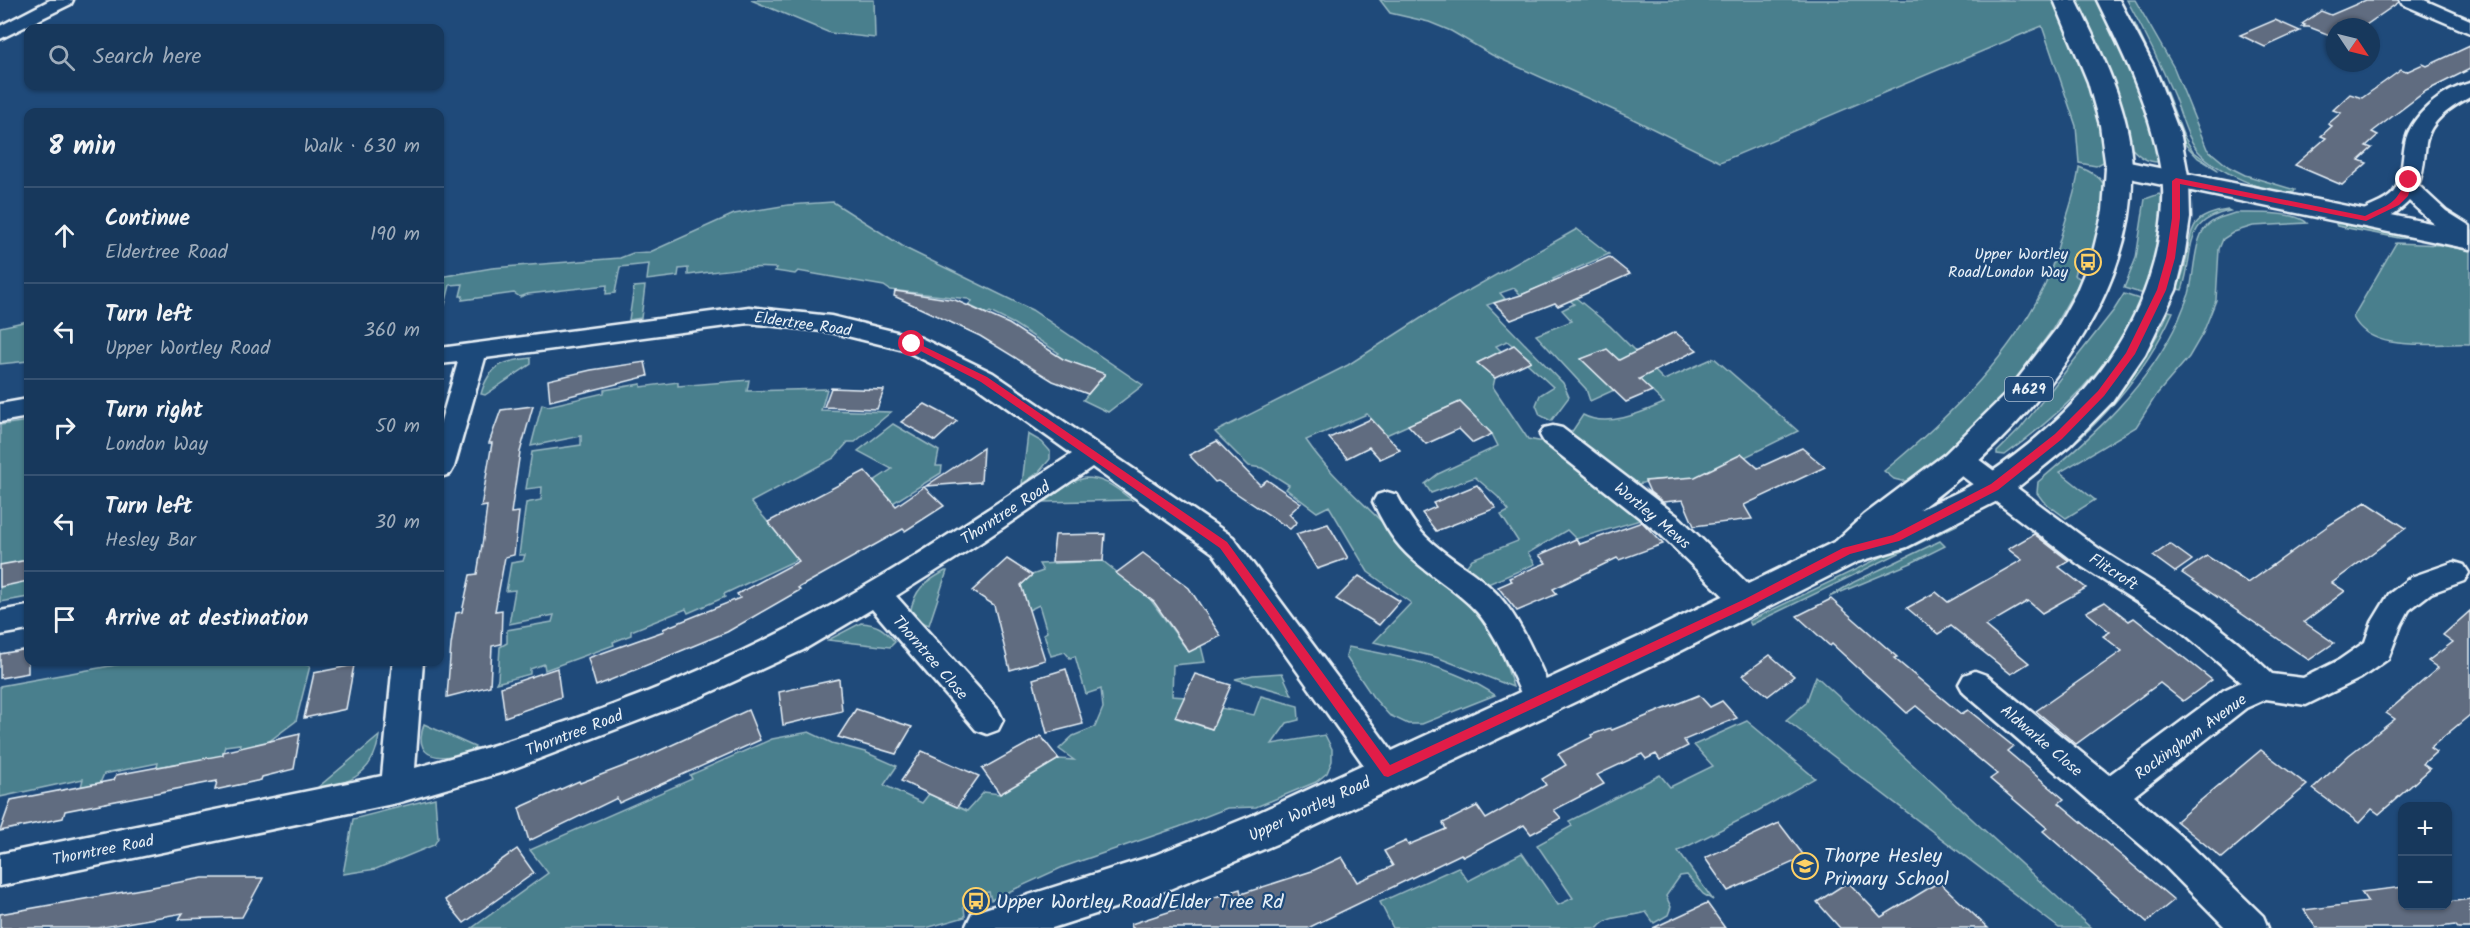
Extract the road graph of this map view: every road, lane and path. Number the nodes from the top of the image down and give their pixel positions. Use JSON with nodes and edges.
{"nodes":[{"id":1,"x":64,"y":0,"type":"edge"},
{"id":2,"x":2066,"y":0,"type":"edge"},
{"id":3,"x":2108,"y":0,"type":"edge"},
{"id":4,"x":2409,"y":0,"type":"edge"},
{"id":5,"x":2470,"y":27,"type":"edge"},
{"id":6,"x":0,"y":33,"type":"edge"},
{"id":7,"x":2470,"y":89,"type":"edge"},
{"id":8,"x":2119,"y":168,"type":"junction"},
{"id":9,"x":2176,"y":181,"type":"junction"},
{"id":10,"x":2408,"y":187,"type":"junction"},
{"id":11,"x":2366,"y":218,"type":"junction"},
{"id":12,"x":2470,"y":238,"type":"edge"},
{"id":13,"x":474,"y":352,"type":"junction"},
{"id":14,"x":444,"y":356,"type":"edge"},
{"id":15,"x":24,"y":409,"type":"edge"},
{"id":16,"x":0,"y":413,"type":"edge"},
{"id":17,"x":1553,"y":435,"type":"dead end"},
{"id":18,"x":444,"y":453,"type":"edge"},
{"id":19,"x":1093,"y":453,"type":"junction"},
{"id":20,"x":1960,"y":460,"type":"junction"},
{"id":21,"x":1995,"y":487,"type":"junction"},
{"id":22,"x":1387,"y":502,"type":"dead end"},
{"id":23,"x":1847,"y":550,"type":"junction"},
{"id":24,"x":2454,"y":573,"type":"dead end"},
{"id":25,"x":876,"y":593,"type":"junction"},
{"id":26,"x":1748,"y":602,"type":"junction"},
{"id":27,"x":24,"y":619,"type":"edge"},
{"id":28,"x":0,"y":622,"type":"edge"},
{"id":29,"x":408,"y":666,"type":"edge"},
{"id":30,"x":1975,"y":684,"type":"dead end"},
{"id":31,"x":2264,"y":686,"type":"junction"},
{"id":32,"x":1540,"y":701,"type":"junction"},
{"id":33,"x":987,"y":720,"type":"dead end"},
{"id":34,"x":1388,"y":772,"type":"junction"},
{"id":35,"x":397,"y":788,"type":"junction"},
{"id":36,"x":2109,"y":795,"type":"junction"},
{"id":37,"x":0,"y":870,"type":"edge"},
{"id":38,"x":987,"y":928,"type":"edge"},
{"id":39,"x":2250,"y":928,"type":"edge"}],
"edges":[{"from":1,"to":6,"type":"street"},
{"from":2,"to":8,"type":"main road","name":"Upper Wortley Road","number":"A629"},
{"from":3,"to":9,"type":"main road","name":"Upper Wortley Road","number":"A629"},
{"from":4,"to":5,"type":"street"},
{"from":7,"to":10,"type":"street"},
{"from":8,"to":9,"type":"main road"},
{"from":8,"to":20,"type":"main road","name":"Upper Wortley Road","number":"A629"},
{"from":9,"to":11,"type":"main road"},
{"from":9,"to":21,"type":"main road","name":"Upper Wortley Road","number":"A629"},
{"from":10,"to":11,"type":"street"},
{"from":10,"to":12,"type":"street"},
{"from":11,"to":12,"type":"main road"},
{"from":13,"to":14,"type":"street","name":"Eldertree Road"},
{"from":13,"to":18,"type":"street"},
{"from":13,"to":19,"type":"street","name":"Eldertree Road"},
{"from":15,"to":16,"type":"street"},
{"from":17,"to":26,"type":"street","name":"Wortley Mews"},
{"from":19,"to":25,"type":"street","name":"Thorntree Road"},
{"from":19,"to":34,"type":"street","name":"Eldertree Road"},
{"from":20,"to":21,"type":"street","name":"Flitcroft"},
{"from":20,"to":23,"type":"main road","name":"Upper Wortley Road","number":"A629"},
{"from":21,"to":23,"type":"main road","name":"Upper Wortley Road","number":"A629"},
{"from":21,"to":31,"type":"street","name":"Flitcroft"},
{"from":22,"to":32,"type":"street"},
{"from":23,"to":26,"type":"main road","name":"Upper Wortley Road","number":"A629"},
{"from":24,"to":31,"type":"street","name":"Rockingham Avenue"},
{"from":25,"to":33,"type":"street","name":"Thorntree Close"},
{"from":25,"to":35,"type":"street","name":"Thorntree Road"},
{"from":26,"to":32,"type":"main road","name":"Upper Wortley Road","number":"A629"},
{"from":27,"to":28,"type":"street"},
{"from":29,"to":35,"type":"street"},
{"from":30,"to":36,"type":"street","name":"Aldwarke Close"},
{"from":31,"to":36,"type":"street","name":"Rockingham Avenue"},
{"from":32,"to":34,"type":"main road","name":"Upper Wortley Road","number":"A629"},
{"from":34,"to":38,"type":"main road","name":"Upper Wortley Road","number":"A629"},
{"from":35,"to":37,"type":"street","name":"Thorntree Road"},
{"from":36,"to":39,"type":"street"}]}
